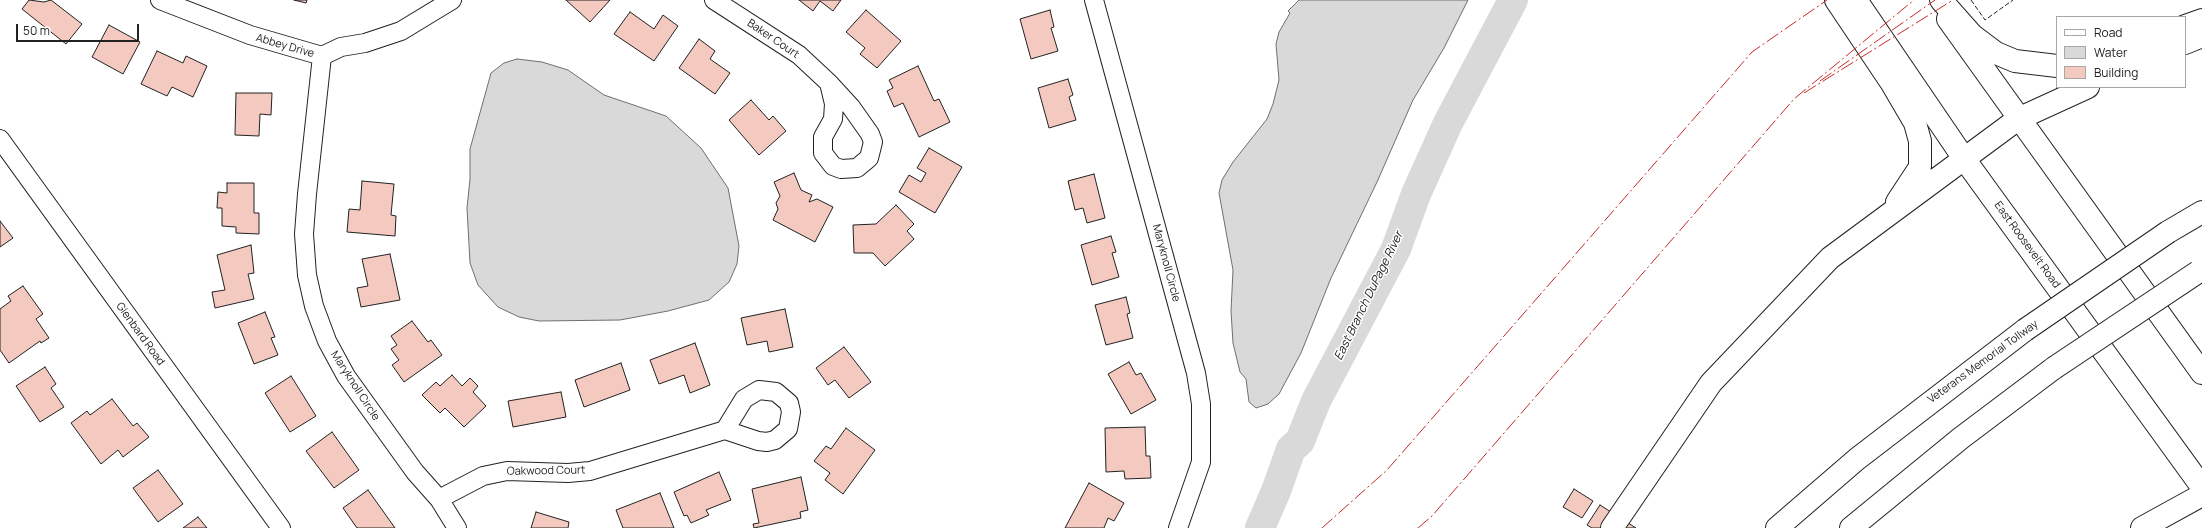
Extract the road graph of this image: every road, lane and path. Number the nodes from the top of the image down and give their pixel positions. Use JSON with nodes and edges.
{"nodes":[{"id":1,"x":160,"y":0,"type":"edge"},
{"id":2,"x":452,"y":0,"type":"edge"},
{"id":3,"x":714,"y":0,"type":"edge"},
{"id":4,"x":1094,"y":0,"type":"edge"},
{"id":5,"x":1836,"y":0,"type":"edge"},
{"id":6,"x":1856,"y":0,"type":"edge"},
{"id":7,"x":1935,"y":0,"type":"edge"},
{"id":8,"x":1942,"y":0,"type":"edge"},
{"id":9,"x":2202,"y":20,"type":"edge"},
{"id":10,"x":2186,"y":26,"type":"edge"},
{"id":11,"x":2202,"y":36,"type":"edge"},
{"id":12,"x":2186,"y":43,"type":"edge"},
{"id":13,"x":322,"y":56,"type":"junction"},
{"id":14,"x":2056,"y":66,"type":"edge"},
{"id":15,"x":828,"y":83,"type":"dead end"},
{"id":16,"x":2086,"y":88,"type":"edge"},
{"id":17,"x":2018,"y":119,"type":"junction"},
{"id":18,"x":2,"y":145,"type":"edge"},
{"id":19,"x":1965,"y":160,"type":"junction"},
{"id":20,"x":2202,"y":212,"type":"edge"},
{"id":21,"x":1890,"y":213,"type":"junction"},
{"id":22,"x":2200,"y":271,"type":"edge"},
{"id":23,"x":2202,"y":373,"type":"edge"},
{"id":24,"x":725,"y":430,"type":"dead end"},
{"id":25,"x":2202,"y":487,"type":"edge"},
{"id":26,"x":2202,"y":495,"type":"edge"},
{"id":27,"x":439,"y":499,"type":"junction"},
{"id":28,"x":281,"y":528,"type":"edge"},
{"id":29,"x":458,"y":528,"type":"edge"},
{"id":30,"x":1178,"y":528,"type":"edge"},
{"id":31,"x":1612,"y":528,"type":"edge"},
{"id":32,"x":1777,"y":528,"type":"edge"},
{"id":33,"x":1851,"y":528,"type":"edge"},
{"id":34,"x":2142,"y":528,"type":"edge"}],
"edges":[{"from":1,"to":13,"type":"street","name":"Abbey Drive"},
{"from":2,"to":13,"type":"street","name":"Abbey Drive"},
{"from":3,"to":15,"type":"street","name":"Baker Court"},
{"from":4,"to":30,"type":"street","name":"Maryknoll Circle"},
{"from":5,"to":21,"type":"main road"},
{"from":6,"to":19,"type":"main road","name":"East Roosevelt Road"},
{"from":7,"to":17,"type":"main road"},
{"from":8,"to":14,"type":"main road"},
{"from":9,"to":10,"type":"main road"},
{"from":11,"to":12,"type":"main road"},
{"from":13,"to":27,"type":"street","name":"Maryknoll Circle"},
{"from":16,"to":17,"type":"main road"},
{"from":17,"to":19,"type":"main road"},
{"from":17,"to":23,"type":"main road"},
{"from":18,"to":28,"type":"street","name":"Glenbard Road"},
{"from":19,"to":21,"type":"main road"},
{"from":19,"to":25,"type":"main road","name":"East Roosevelt Road"},
{"from":20,"to":32,"type":"main road","name":"Veterans Memorial Tollway","bridge":true},
{"from":21,"to":31,"type":"main road"},
{"from":22,"to":33,"type":"main road","bridge":true},
{"from":24,"to":27,"type":"street","name":"Oakwood Court"},
{"from":26,"to":34,"type":"main road"},
{"from":27,"to":29,"type":"street","name":"Maryknoll Circle"}]}
